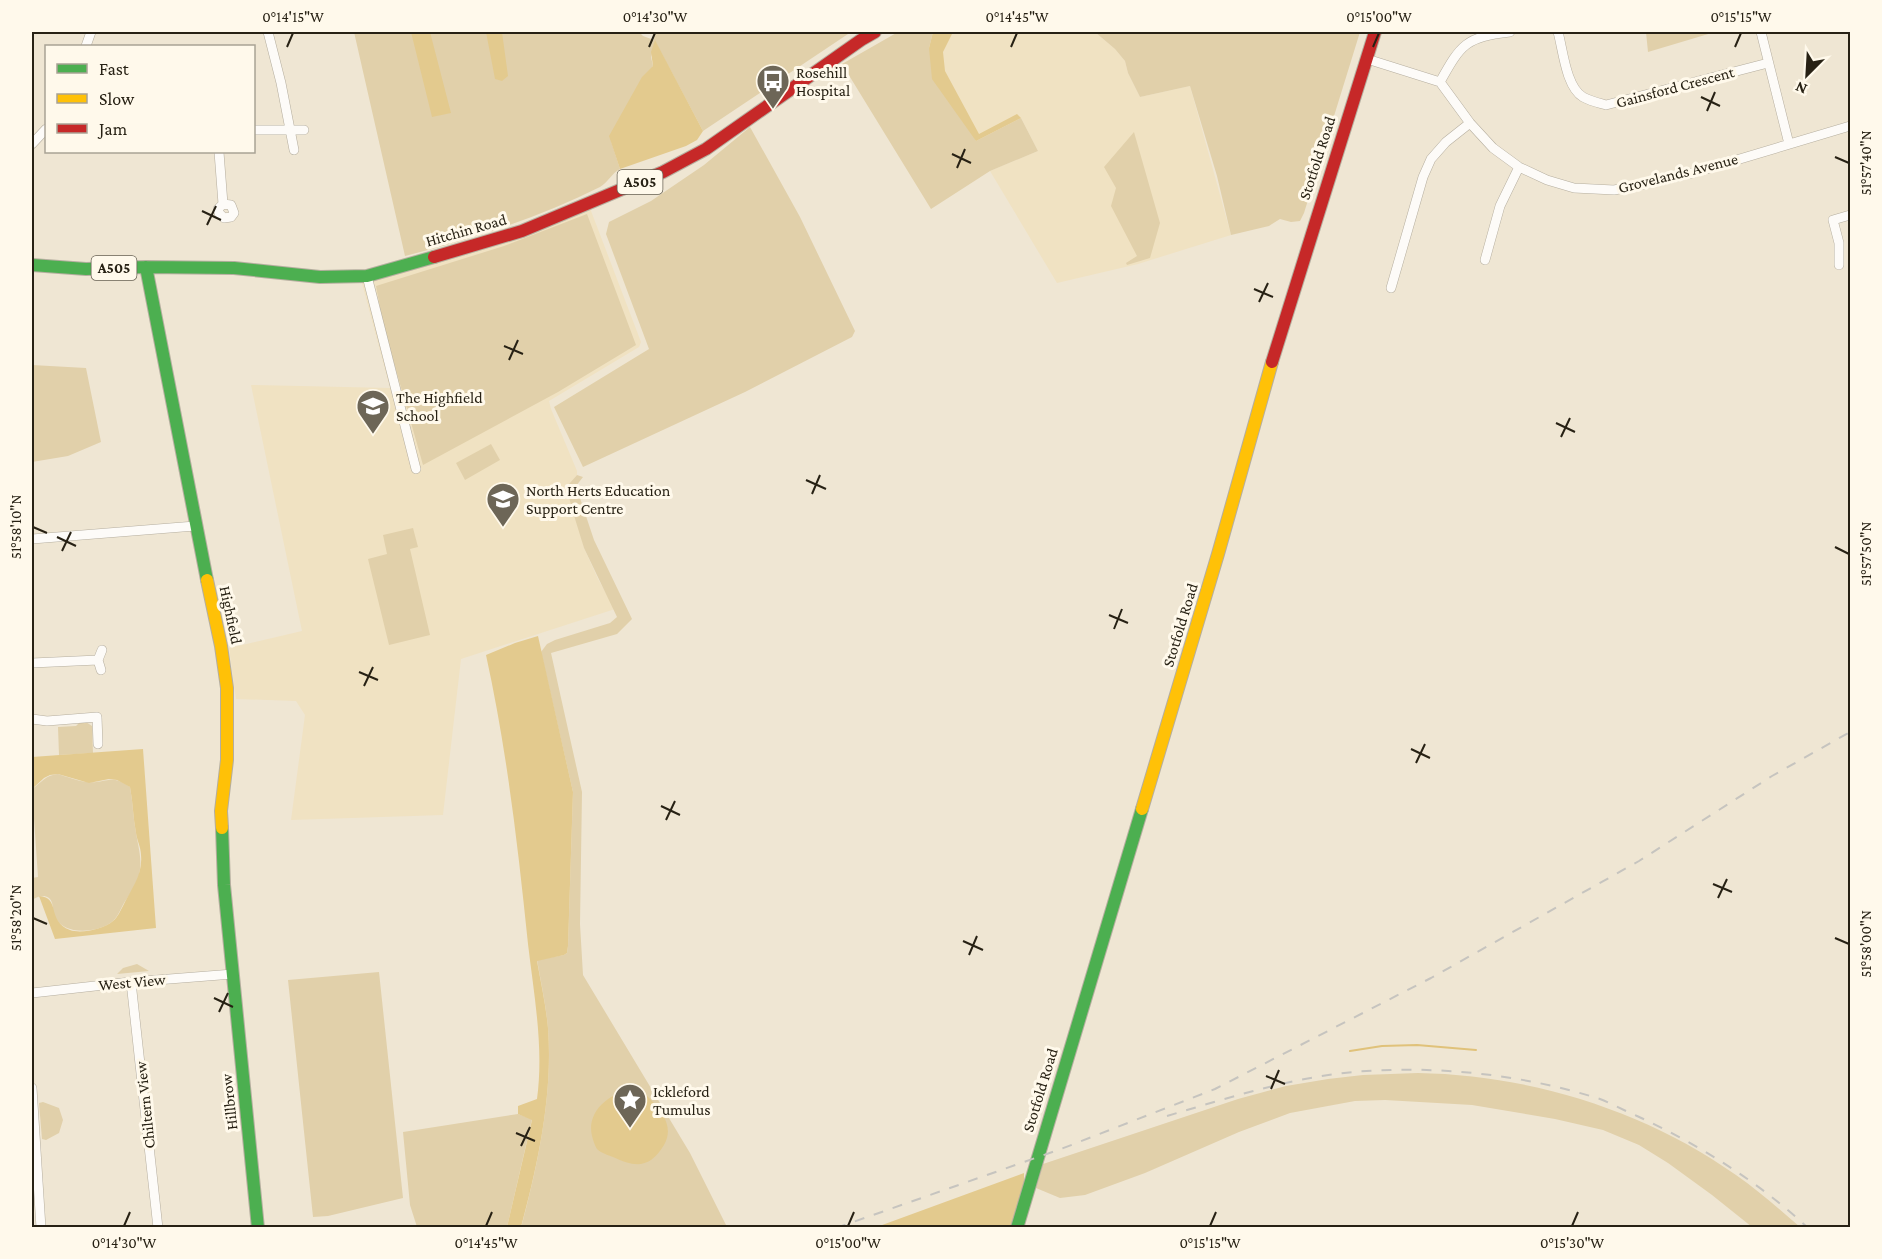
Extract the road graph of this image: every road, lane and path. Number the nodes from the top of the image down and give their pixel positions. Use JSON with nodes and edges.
{"nodes":[{"id":1,"x":268,"y":32,"type":"edge"},
{"id":2,"x":875,"y":32,"type":"edge"},
{"id":3,"x":1375,"y":32,"type":"edge"},
{"id":4,"x":1510,"y":32,"type":"edge"},
{"id":5,"x":1558,"y":32,"type":"edge"},
{"id":6,"x":1761,"y":32,"type":"edge"},
{"id":7,"x":1367,"y":59,"type":"junction"},
{"id":8,"x":1768,"y":63,"type":"junction"},
{"id":9,"x":1440,"y":82,"type":"junction"},
{"id":10,"x":1470,"y":123,"type":"junction"},
{"id":11,"x":1851,"y":126,"type":"edge"},
{"id":12,"x":45,"y":130,"type":"edge"},
{"id":13,"x":255,"y":130,"type":"edge"},
{"id":14,"x":304,"y":130,"type":"dead end"},
{"id":15,"x":290,"y":131,"type":"junction"},
{"id":16,"x":32,"y":144,"type":"edge"},
{"id":17,"x":1789,"y":144,"type":"junction"},
{"id":18,"x":294,"y":150,"type":"dead end"},
{"id":19,"x":219,"y":153,"type":"edge"},
{"id":20,"x":1519,"y":167,"type":"junction"},
{"id":21,"x":223,"y":204,"type":"dead end"},
{"id":22,"x":1851,"y":215,"type":"edge"},
{"id":23,"x":1485,"y":260,"type":"dead end"},
{"id":24,"x":32,"y":265,"type":"edge"},
{"id":25,"x":1839,"y":265,"type":"dead end"},
{"id":26,"x":146,"y":267,"type":"junction"},
{"id":27,"x":367,"y":276,"type":"junction"},
{"id":28,"x":1391,"y":288,"type":"dead end"},
{"id":29,"x":416,"y":468,"type":"dead end"},
{"id":30,"x":195,"y":526,"type":"junction"},
{"id":31,"x":32,"y":539,"type":"edge"},
{"id":32,"x":100,"y":660,"type":"dead end"},
{"id":33,"x":32,"y":663,"type":"edge"},
{"id":34,"x":32,"y":719,"type":"edge"},
{"id":35,"x":98,"y":744,"type":"dead end"},
{"id":36,"x":233,"y":974,"type":"junction"},
{"id":37,"x":131,"y":982,"type":"junction"},
{"id":38,"x":32,"y":993,"type":"edge"},
{"id":39,"x":32,"y":1088,"type":"edge"},
{"id":40,"x":32,"y":1122,"type":"edge"},
{"id":41,"x":41,"y":1227,"type":"edge"},
{"id":42,"x":158,"y":1227,"type":"edge"},
{"id":43,"x":258,"y":1227,"type":"edge"},
{"id":44,"x":1017,"y":1227,"type":"edge"}],
"edges":[{"from":1,"to":15,"type":"street"},
{"from":2,"to":27,"type":"street","name":"Hitchin Road","number":"A505"},
{"from":3,"to":7,"type":"street","name":"Stotfold Road"},
{"from":4,"to":9,"type":"street"},
{"from":5,"to":8,"type":"street","name":"Gainsford Crescent"},
{"from":6,"to":8,"type":"street"},
{"from":7,"to":9,"type":"street"},
{"from":7,"to":44,"type":"street","name":"Stotfold Road"},
{"from":8,"to":17,"type":"street"},
{"from":9,"to":10,"type":"street","name":"Grovelands Avenue"},
{"from":10,"to":20,"type":"street","name":"Grovelands Avenue"},
{"from":10,"to":28,"type":"street"},
{"from":11,"to":17,"type":"street","name":"Grovelands Avenue"},
{"from":12,"to":16,"type":"street"},
{"from":13,"to":15,"type":"street"},
{"from":14,"to":15,"type":"street"},
{"from":15,"to":18,"type":"street"},
{"from":17,"to":20,"type":"street","name":"Grovelands Avenue"},
{"from":19,"to":21,"type":"street"},
{"from":20,"to":23,"type":"street"},
{"from":22,"to":25,"type":"street"},
{"from":24,"to":26,"type":"street","name":"Hitchin Road","number":"A505"},
{"from":26,"to":27,"type":"street","name":"Hitchin Road","number":"A505"},
{"from":26,"to":30,"type":"street","name":"Highfield"},
{"from":27,"to":29,"type":"street"},
{"from":30,"to":31,"type":"street"},
{"from":30,"to":36,"type":"street","name":"Highfield"},
{"from":32,"to":33,"type":"street"},
{"from":34,"to":35,"type":"street"},
{"from":36,"to":37,"type":"street","name":"West View"},
{"from":36,"to":43,"type":"street","name":"Hillbrow"},
{"from":37,"to":38,"type":"street","name":"West View"},
{"from":37,"to":42,"type":"street","name":"Chiltern View"},
{"from":39,"to":40,"type":"street"},
{"from":40,"to":41,"type":"street"}]}
